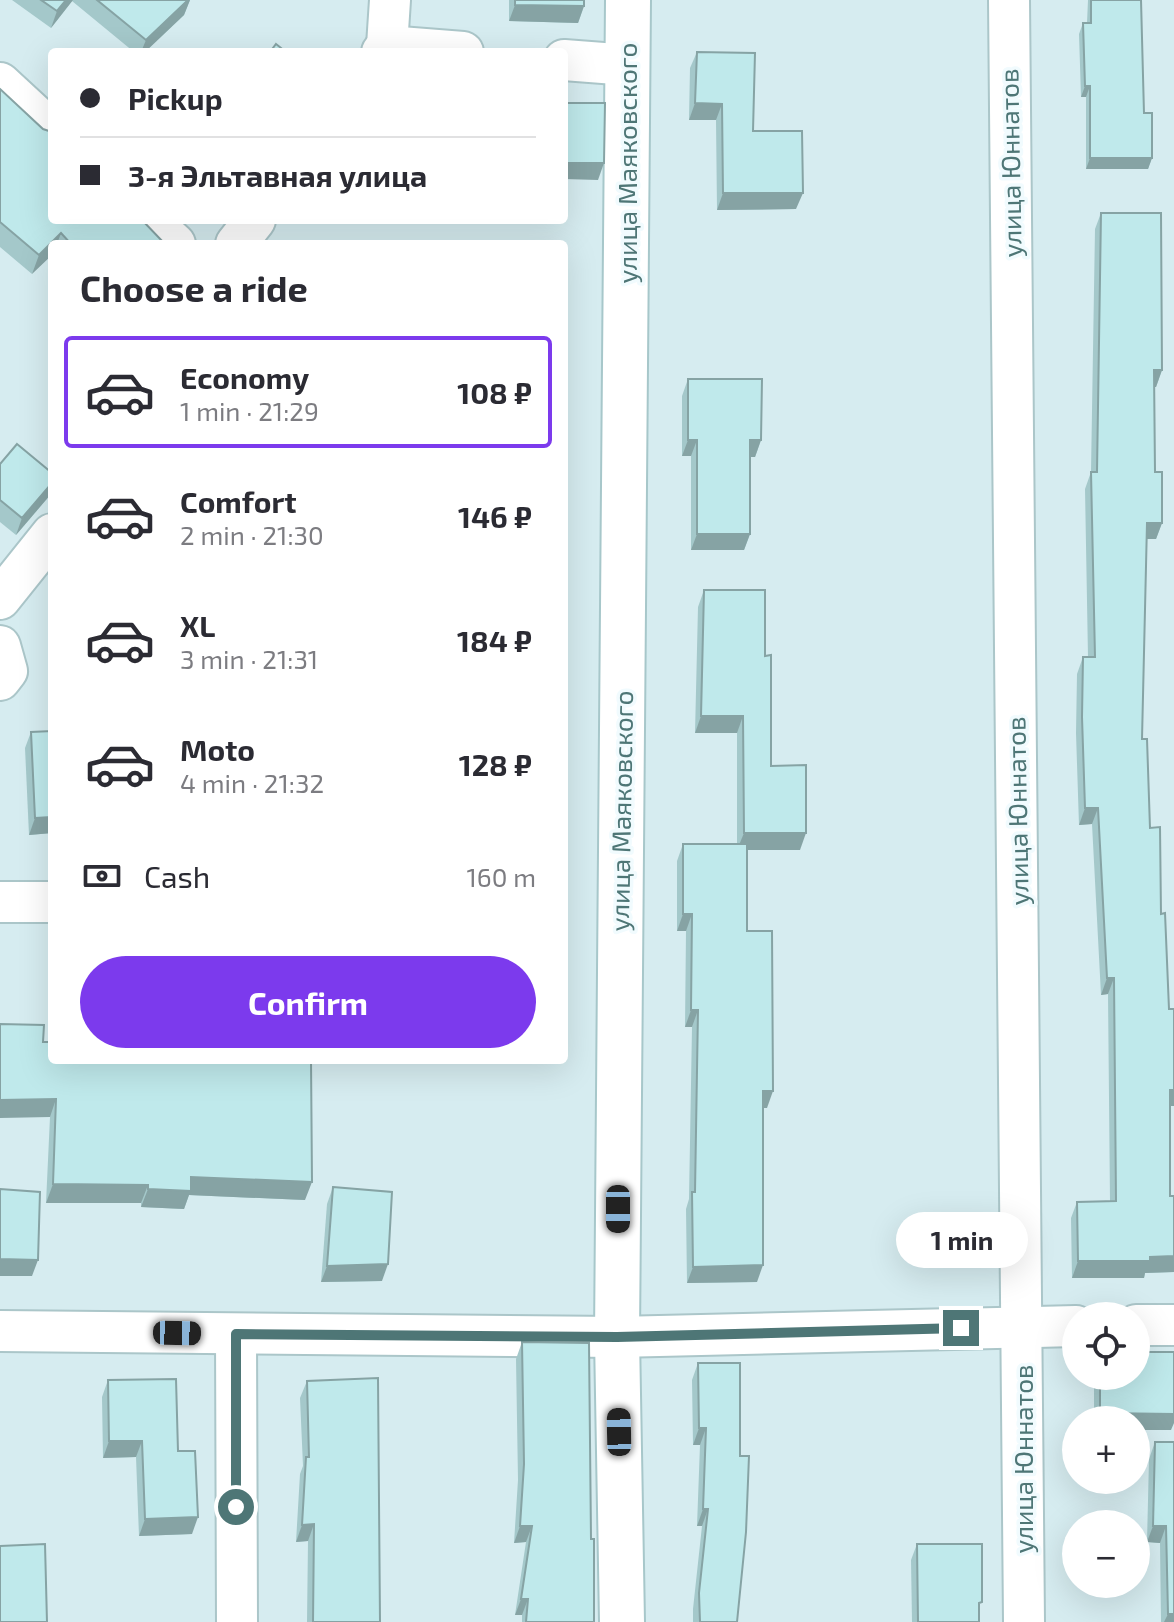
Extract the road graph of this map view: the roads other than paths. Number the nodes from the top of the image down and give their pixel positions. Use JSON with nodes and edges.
{"nodes":[{"id":1,"x":390,"y":0,"type":"edge"},
{"id":2,"x":628,"y":0,"type":"edge"},
{"id":3,"x":1009,"y":0,"type":"edge"},
{"id":4,"x":385,"y":48,"type":"edge"},
{"id":5,"x":568,"y":60,"type":"edge"},
{"id":6,"x":629,"y":65,"type":"junction"},
{"id":7,"x":0,"y":83,"type":"edge"},
{"id":8,"x":48,"y":127,"type":"edge"},
{"id":9,"x":153,"y":224,"type":"edge"},
{"id":10,"x":252,"y":224,"type":"edge"},
{"id":11,"x":171,"y":240,"type":"edge"},
{"id":12,"x":239,"y":240,"type":"edge"},
{"id":13,"x":48,"y":539,"type":"edge"},
{"id":14,"x":0,"y":599,"type":"edge"},
{"id":15,"x":0,"y":646,"type":"edge"},
{"id":16,"x":0,"y":680,"type":"edge"},
{"id":17,"x":0,"y":902,"type":"edge"},
{"id":18,"x":48,"y":902,"type":"edge"},
{"id":19,"x":1150,"y":1325,"type":"edge"},
{"id":20,"x":1174,"y":1325,"type":"edge"},
{"id":21,"x":1062,"y":1326,"type":"edge"},
{"id":22,"x":1023,"y":1327,"type":"junction"},
{"id":23,"x":0,"y":1331,"type":"edge"},
{"id":24,"x":236,"y":1334,"type":"junction"},
{"id":25,"x":617,"y":1337,"type":"junction"},
{"id":26,"x":237,"y":1622,"type":"edge"},
{"id":27,"x":622,"y":1622,"type":"edge"},
{"id":28,"x":1024,"y":1622,"type":"edge"}],
"edges":[{"from":1,"to":4,"type":"street"},
{"from":2,"to":6,"type":"street","name":"улица Маяковского"},
{"from":3,"to":22,"type":"street","name":"улица Юннатов"},
{"from":5,"to":6,"type":"street"},
{"from":6,"to":25,"type":"street","name":"улица Маяковского"},
{"from":7,"to":8,"type":"street"},
{"from":9,"to":11,"type":"street"},
{"from":10,"to":12,"type":"street"},
{"from":13,"to":14,"type":"street"},
{"from":15,"to":16,"type":"street"},
{"from":17,"to":18,"type":"street"},
{"from":19,"to":20,"type":"street"},
{"from":21,"to":22,"type":"street"},
{"from":22,"to":25,"type":"street"},
{"from":22,"to":28,"type":"street","name":"улица Юннатов"},
{"from":23,"to":24,"type":"street"},
{"from":24,"to":25,"type":"street"},
{"from":24,"to":26,"type":"street"},
{"from":25,"to":27,"type":"street","name":"улица Маяковского"}]}
